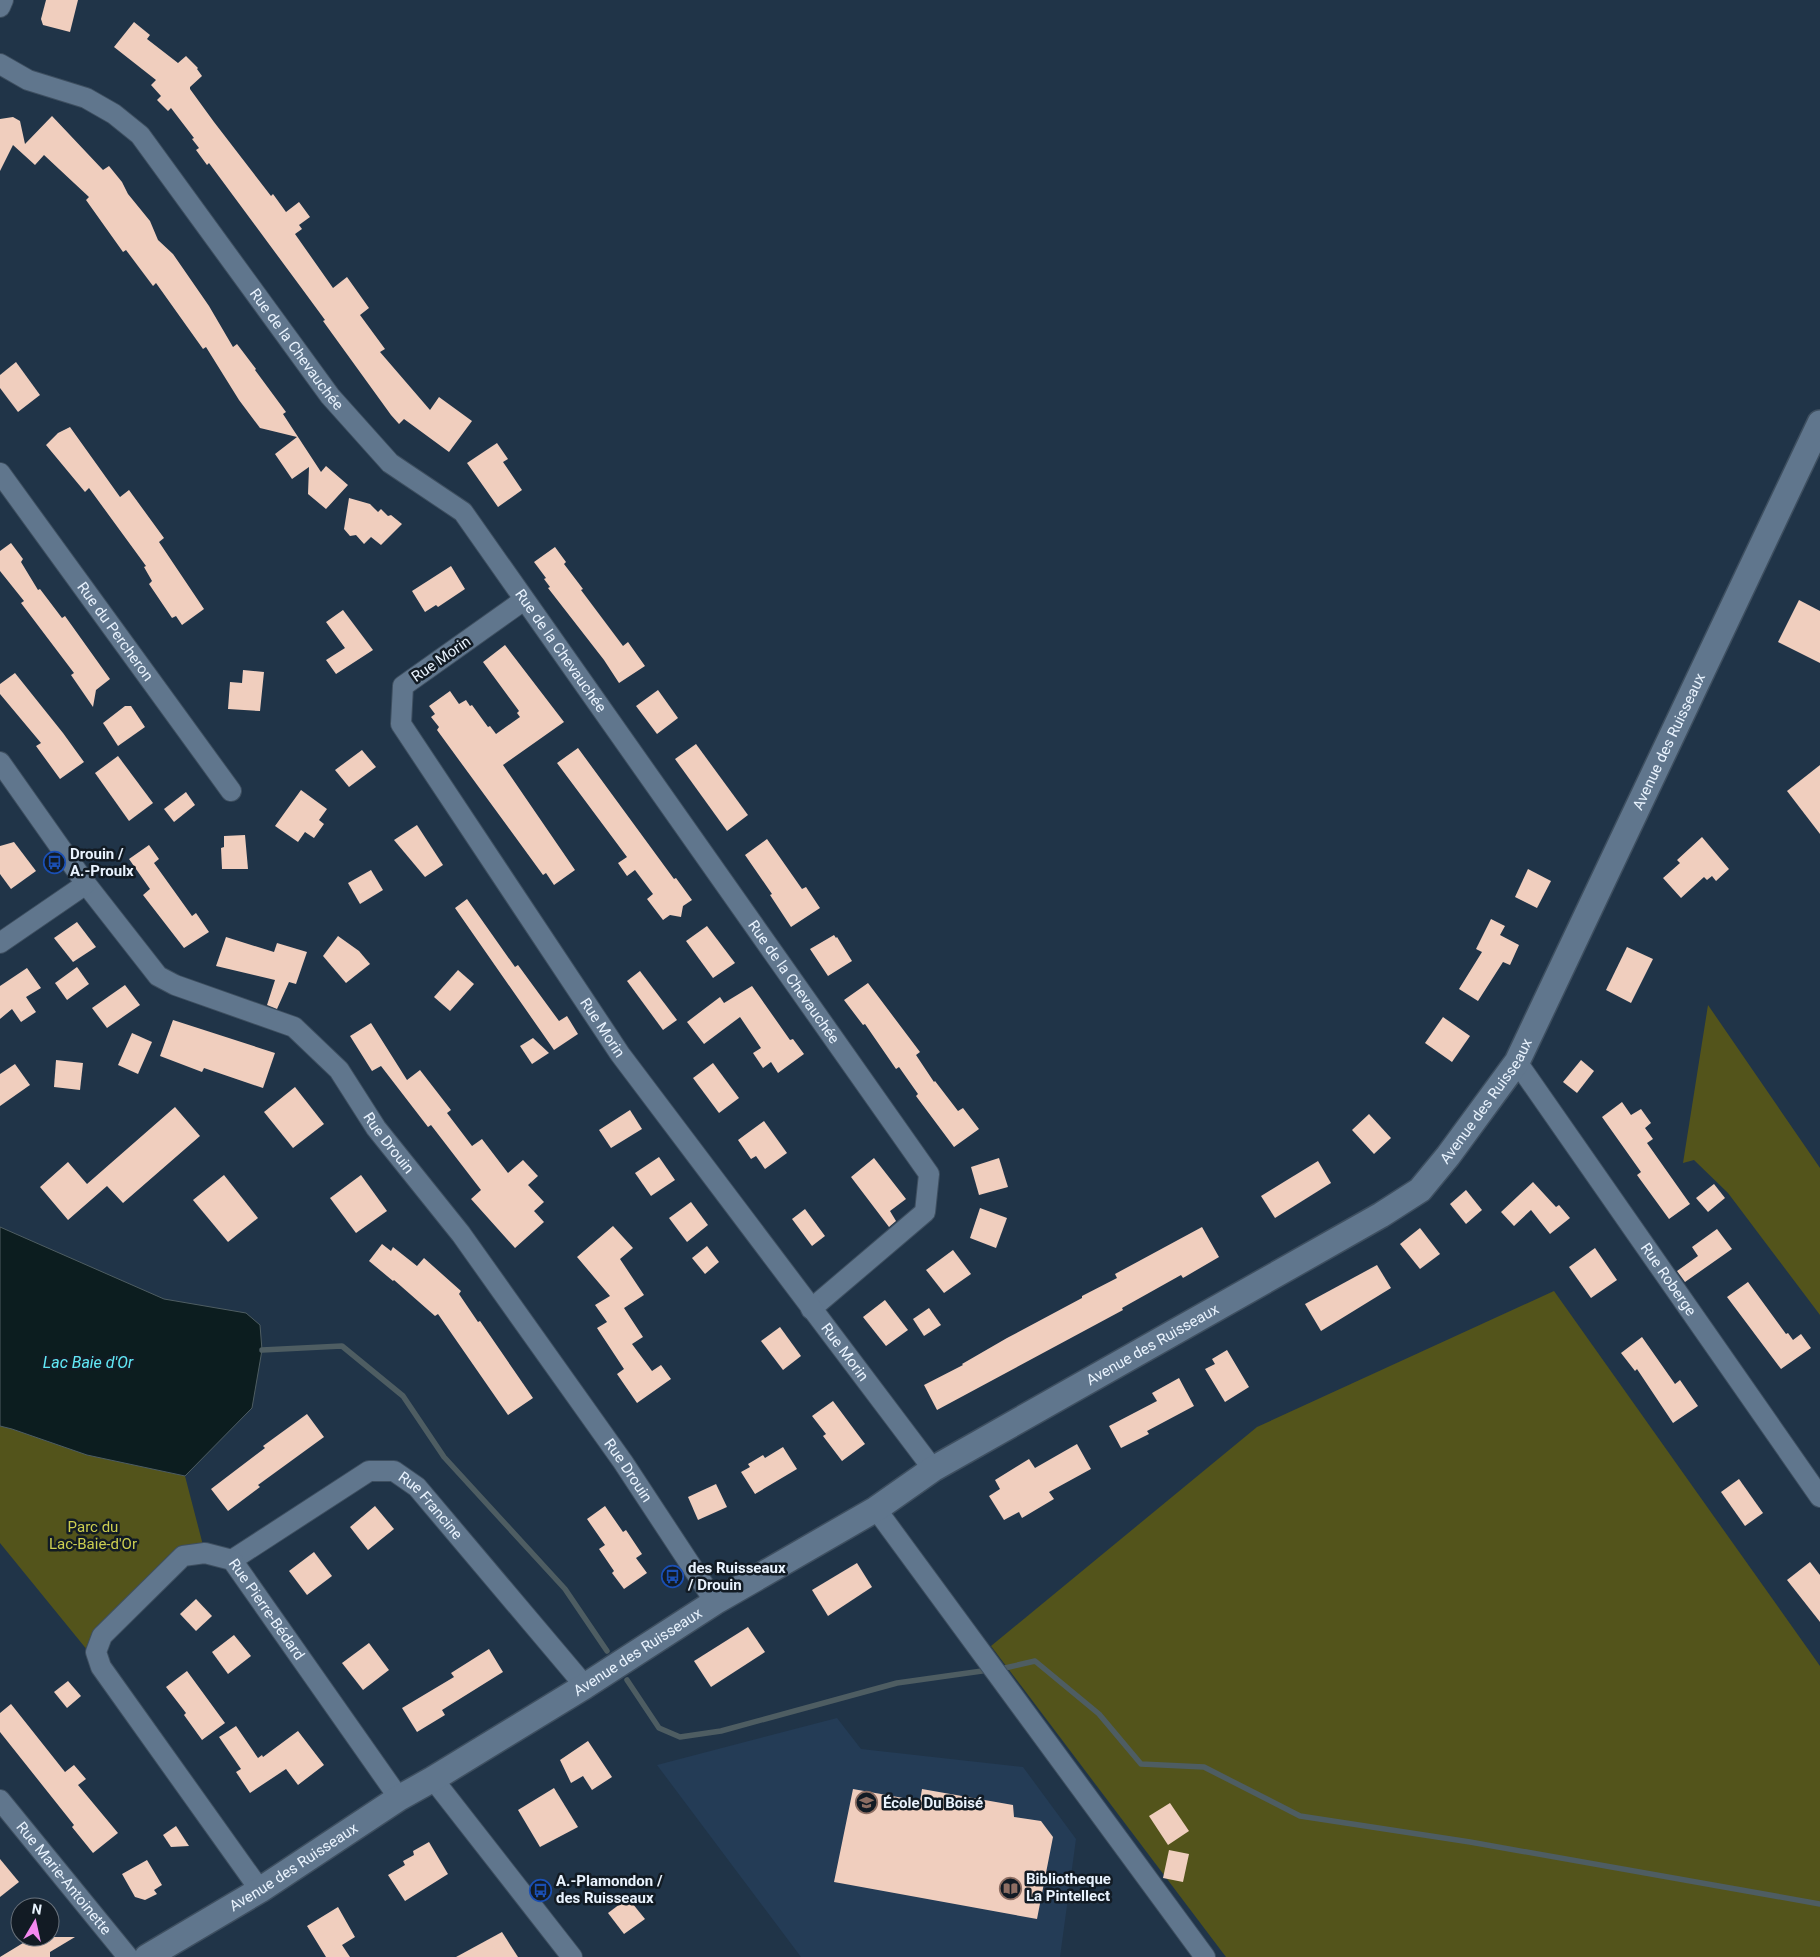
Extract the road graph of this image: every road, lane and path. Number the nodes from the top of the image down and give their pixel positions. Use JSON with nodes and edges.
{"nodes":[{"id":1,"x":3,"y":0,"type":"edge"},
{"id":2,"x":0,"y":7,"type":"edge"},
{"id":3,"x":0,"y":64,"type":"edge"},
{"id":4,"x":1820,"y":423,"type":"edge"},
{"id":5,"x":0,"y":473,"type":"edge"},
{"id":6,"x":524,"y":600,"type":"junction"},
{"id":7,"x":0,"y":762,"type":"edge"},
{"id":8,"x":231,"y":791,"type":"dead end"},
{"id":9,"x":86,"y":884,"type":"junction"},
{"id":10,"x":0,"y":943,"type":"edge"},
{"id":11,"x":1517,"y":1062,"type":"junction"},
{"id":12,"x":811,"y":1309,"type":"junction"},
{"id":13,"x":933,"y":1469,"type":"junction"},
{"id":14,"x":1820,"y":1497,"type":"edge"},
{"id":15,"x":876,"y":1509,"type":"junction"},
{"id":16,"x":232,"y":1560,"type":"junction"},
{"id":17,"x":715,"y":1602,"type":"junction"},
{"id":18,"x":585,"y":1686,"type":"junction"},
{"id":19,"x":433,"y":1779,"type":"junction"},
{"id":20,"x":399,"y":1798,"type":"junction"},
{"id":21,"x":0,"y":1800,"type":"edge"},
{"id":22,"x":260,"y":1890,"type":"junction"},
{"id":23,"x":128,"y":1957,"type":"edge"},
{"id":24,"x":147,"y":1957,"type":"edge"},
{"id":25,"x":572,"y":1957,"type":"edge"},
{"id":26,"x":1205,"y":1957,"type":"edge"}],
"edges":[{"from":1,"to":2,"type":"street"},
{"from":3,"to":6,"type":"street","name":"Rue de la Chevauchée"},
{"from":4,"to":11,"type":"street","name":"Avenue des Ruisseaux"},
{"from":5,"to":8,"type":"street","name":"Rue du Percheron"},
{"from":6,"to":12,"type":"street","name":"Rue de la Chevauchée"},
{"from":6,"to":12,"type":"street","name":"Rue Morin"},
{"from":7,"to":9,"type":"street","name":"Rue Drouin"},
{"from":9,"to":10,"type":"street"},
{"from":9,"to":17,"type":"street","name":"Rue Drouin"},
{"from":11,"to":13,"type":"street","name":"Avenue des Ruisseaux"},
{"from":11,"to":14,"type":"street","name":"Rue Roberge"},
{"from":12,"to":13,"type":"street","name":"Rue Morin"},
{"from":13,"to":15,"type":"street","name":"Avenue des Ruisseaux"},
{"from":15,"to":17,"type":"street","name":"Avenue des Ruisseaux"},
{"from":15,"to":26,"type":"street"},
{"from":16,"to":18,"type":"street","name":"Rue Francine"},
{"from":16,"to":20,"type":"street","name":"Rue Pierre-Bédard"},
{"from":16,"to":22,"type":"street","name":"Rue Pierre-Bédard"},
{"from":17,"to":18,"type":"street","name":"Avenue des Ruisseaux"},
{"from":18,"to":19,"type":"street","name":"Avenue des Ruisseaux"},
{"from":19,"to":20,"type":"street","name":"Avenue des Ruisseaux"},
{"from":19,"to":25,"type":"street"},
{"from":20,"to":22,"type":"street","name":"Avenue des Ruisseaux"},
{"from":21,"to":23,"type":"street","name":"Rue Marie-Antoinette"},
{"from":22,"to":24,"type":"street","name":"Avenue des Ruisseaux"}]}
